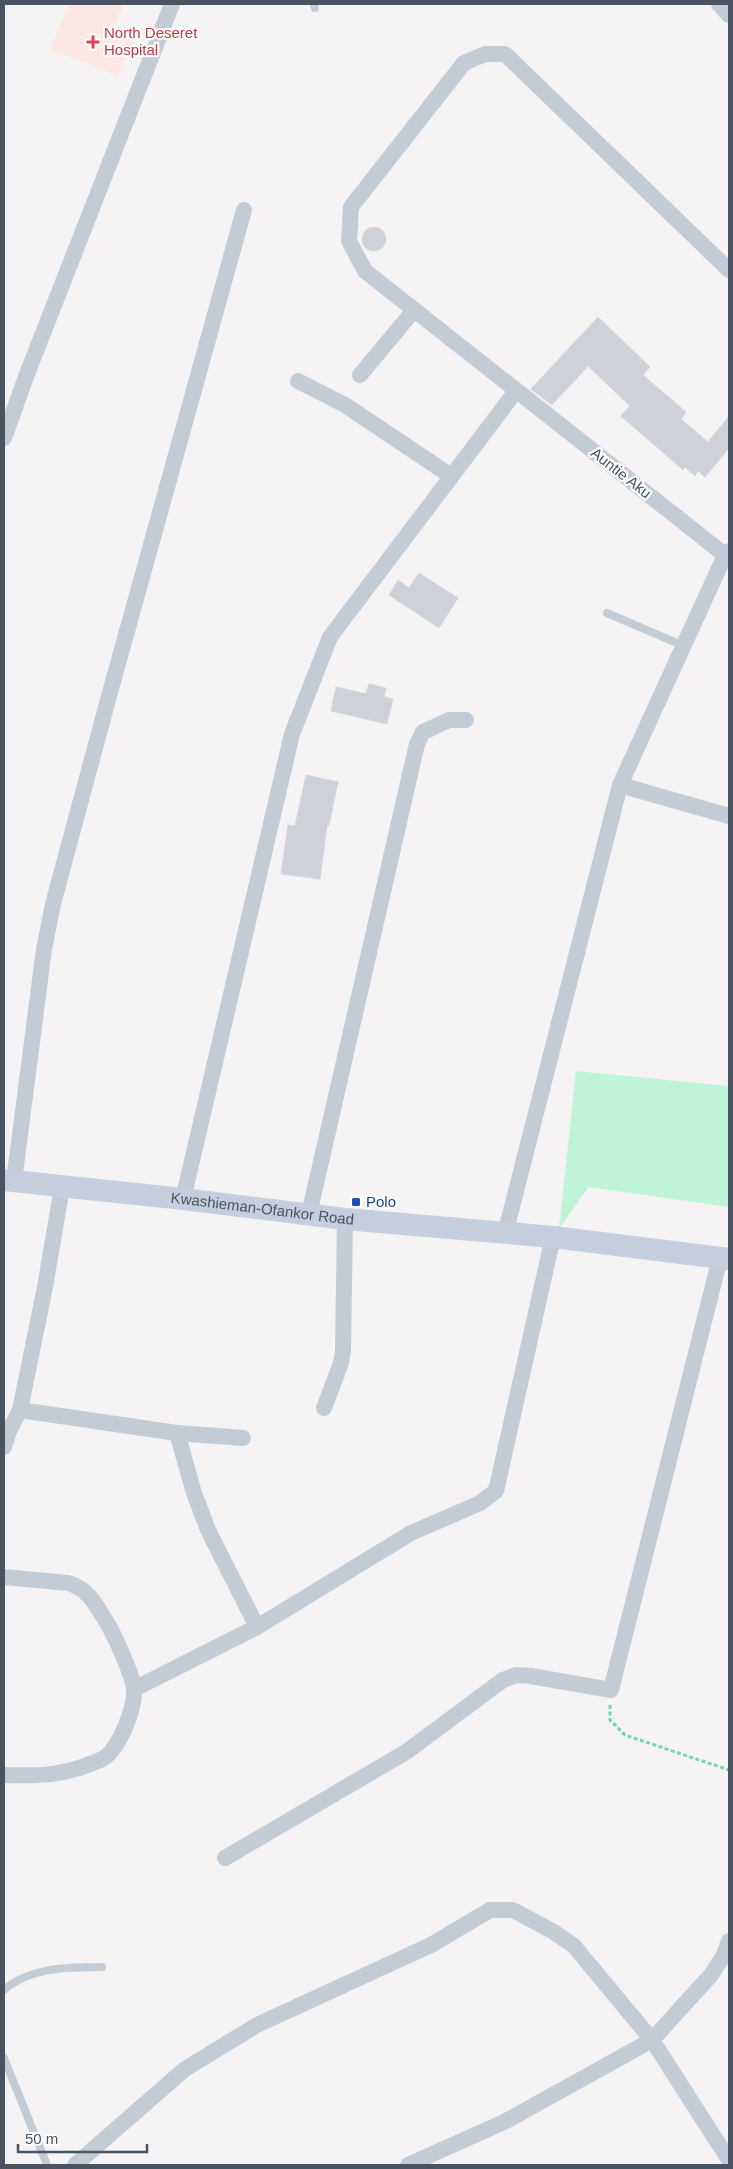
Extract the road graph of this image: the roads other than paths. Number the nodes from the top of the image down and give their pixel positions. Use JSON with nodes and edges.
{"nodes":[{"id":1,"x":172,"y":4,"type":"edge"},
{"id":2,"x":720,"y":4,"type":"edge"},
{"id":3,"x":729,"y":15,"type":"edge"},
{"id":4,"x":244,"y":210,"type":"dead end"},
{"id":5,"x":729,"y":270,"type":"edge"},
{"id":6,"x":414,"y":310,"type":"junction"},
{"id":7,"x":360,"y":375,"type":"dead end"},
{"id":8,"x":298,"y":381,"type":"dead end"},
{"id":9,"x":516,"y":391,"type":"junction"},
{"id":10,"x":4,"y":438,"type":"edge"},
{"id":11,"x":451,"y":476,"type":"junction"},
{"id":12,"x":727,"y":553,"type":"edge"},
{"id":13,"x":607,"y":614,"type":"dead end"},
{"id":14,"x":684,"y":646,"type":"junction"},
{"id":15,"x":466,"y":720,"type":"dead end"},
{"id":16,"x":620,"y":785,"type":"junction"},
{"id":17,"x":729,"y":816,"type":"edge"},
{"id":18,"x":9,"y":1180,"type":"edge"},
{"id":19,"x":62,"y":1187,"type":"junction"},
{"id":20,"x":183,"y":1199,"type":"junction"},
{"id":21,"x":309,"y":1214,"type":"junction"},
{"id":22,"x":345,"y":1219,"type":"junction"},
{"id":23,"x":505,"y":1234,"type":"junction"},
{"id":24,"x":553,"y":1237,"type":"junction"},
{"id":25,"x":725,"y":1258,"type":"edge"},
{"id":26,"x":324,"y":1408,"type":"dead end"},
{"id":27,"x":20,"y":1410,"type":"junction"},
{"id":28,"x":177,"y":1433,"type":"junction"},
{"id":29,"x":243,"y":1438,"type":"dead end"},
{"id":30,"x":4,"y":1447,"type":"edge"},
{"id":31,"x":4,"y":1577,"type":"edge"},
{"id":32,"x":257,"y":1627,"type":"junction"},
{"id":33,"x":134,"y":1689,"type":"junction"},
{"id":34,"x":4,"y":1774,"type":"edge"},
{"id":35,"x":225,"y":1858,"type":"dead end"},
{"id":36,"x":729,"y":1941,"type":"edge"},
{"id":37,"x":102,"y":1967,"type":"dead end"},
{"id":38,"x":4,"y":1990,"type":"edge"},
{"id":39,"x":652,"y":2040,"type":"junction"},
{"id":40,"x":4,"y":2058,"type":"edge"},
{"id":41,"x":729,"y":2160,"type":"edge"},
{"id":42,"x":47,"y":2165,"type":"edge"},
{"id":43,"x":75,"y":2165,"type":"edge"},
{"id":44,"x":408,"y":2165,"type":"edge"}],
"edges":[{"from":1,"to":10,"type":"street"},
{"from":2,"to":3,"type":"street"},
{"from":4,"to":18,"type":"street"},
{"from":5,"to":6,"type":"street","name":"Auntie Aku"},
{"from":6,"to":7,"type":"street"},
{"from":6,"to":9,"type":"street","name":"Auntie Aku"},
{"from":8,"to":11,"type":"street"},
{"from":9,"to":11,"type":"street"},
{"from":9,"to":12,"type":"street","name":"Auntie Aku"},
{"from":11,"to":20,"type":"street"},
{"from":12,"to":14,"type":"street"},
{"from":13,"to":14,"type":"lane"},
{"from":14,"to":16,"type":"street"},
{"from":15,"to":21,"type":"street"},
{"from":16,"to":17,"type":"street"},
{"from":16,"to":23,"type":"street"},
{"from":18,"to":19,"type":"main road","name":"Kwashieman-Ofankor Road"},
{"from":19,"to":20,"type":"main road","name":"Kwashieman-Ofankor Road"},
{"from":19,"to":27,"type":"street"},
{"from":20,"to":21,"type":"main road","name":"Kwashieman-Ofankor Road"},
{"from":21,"to":22,"type":"main road","name":"Kwashieman-Ofankor Road"},
{"from":22,"to":23,"type":"main road","name":"Kwashieman-Ofankor Road"},
{"from":22,"to":26,"type":"street"},
{"from":23,"to":24,"type":"main road","name":"Kwashieman-Ofankor Road"},
{"from":24,"to":25,"type":"main road","name":"Kwashieman-Ofankor Road"},
{"from":24,"to":32,"type":"street"},
{"from":25,"to":35,"type":"street"},
{"from":27,"to":28,"type":"street"},
{"from":27,"to":30,"type":"street"},
{"from":28,"to":29,"type":"street"},
{"from":28,"to":32,"type":"street"},
{"from":31,"to":33,"type":"street"},
{"from":32,"to":33,"type":"street"},
{"from":33,"to":34,"type":"street"},
{"from":36,"to":39,"type":"street"},
{"from":37,"to":38,"type":"lane"},
{"from":39,"to":41,"type":"street"},
{"from":39,"to":43,"type":"street"},
{"from":39,"to":44,"type":"street"},
{"from":40,"to":42,"type":"lane"}]}
